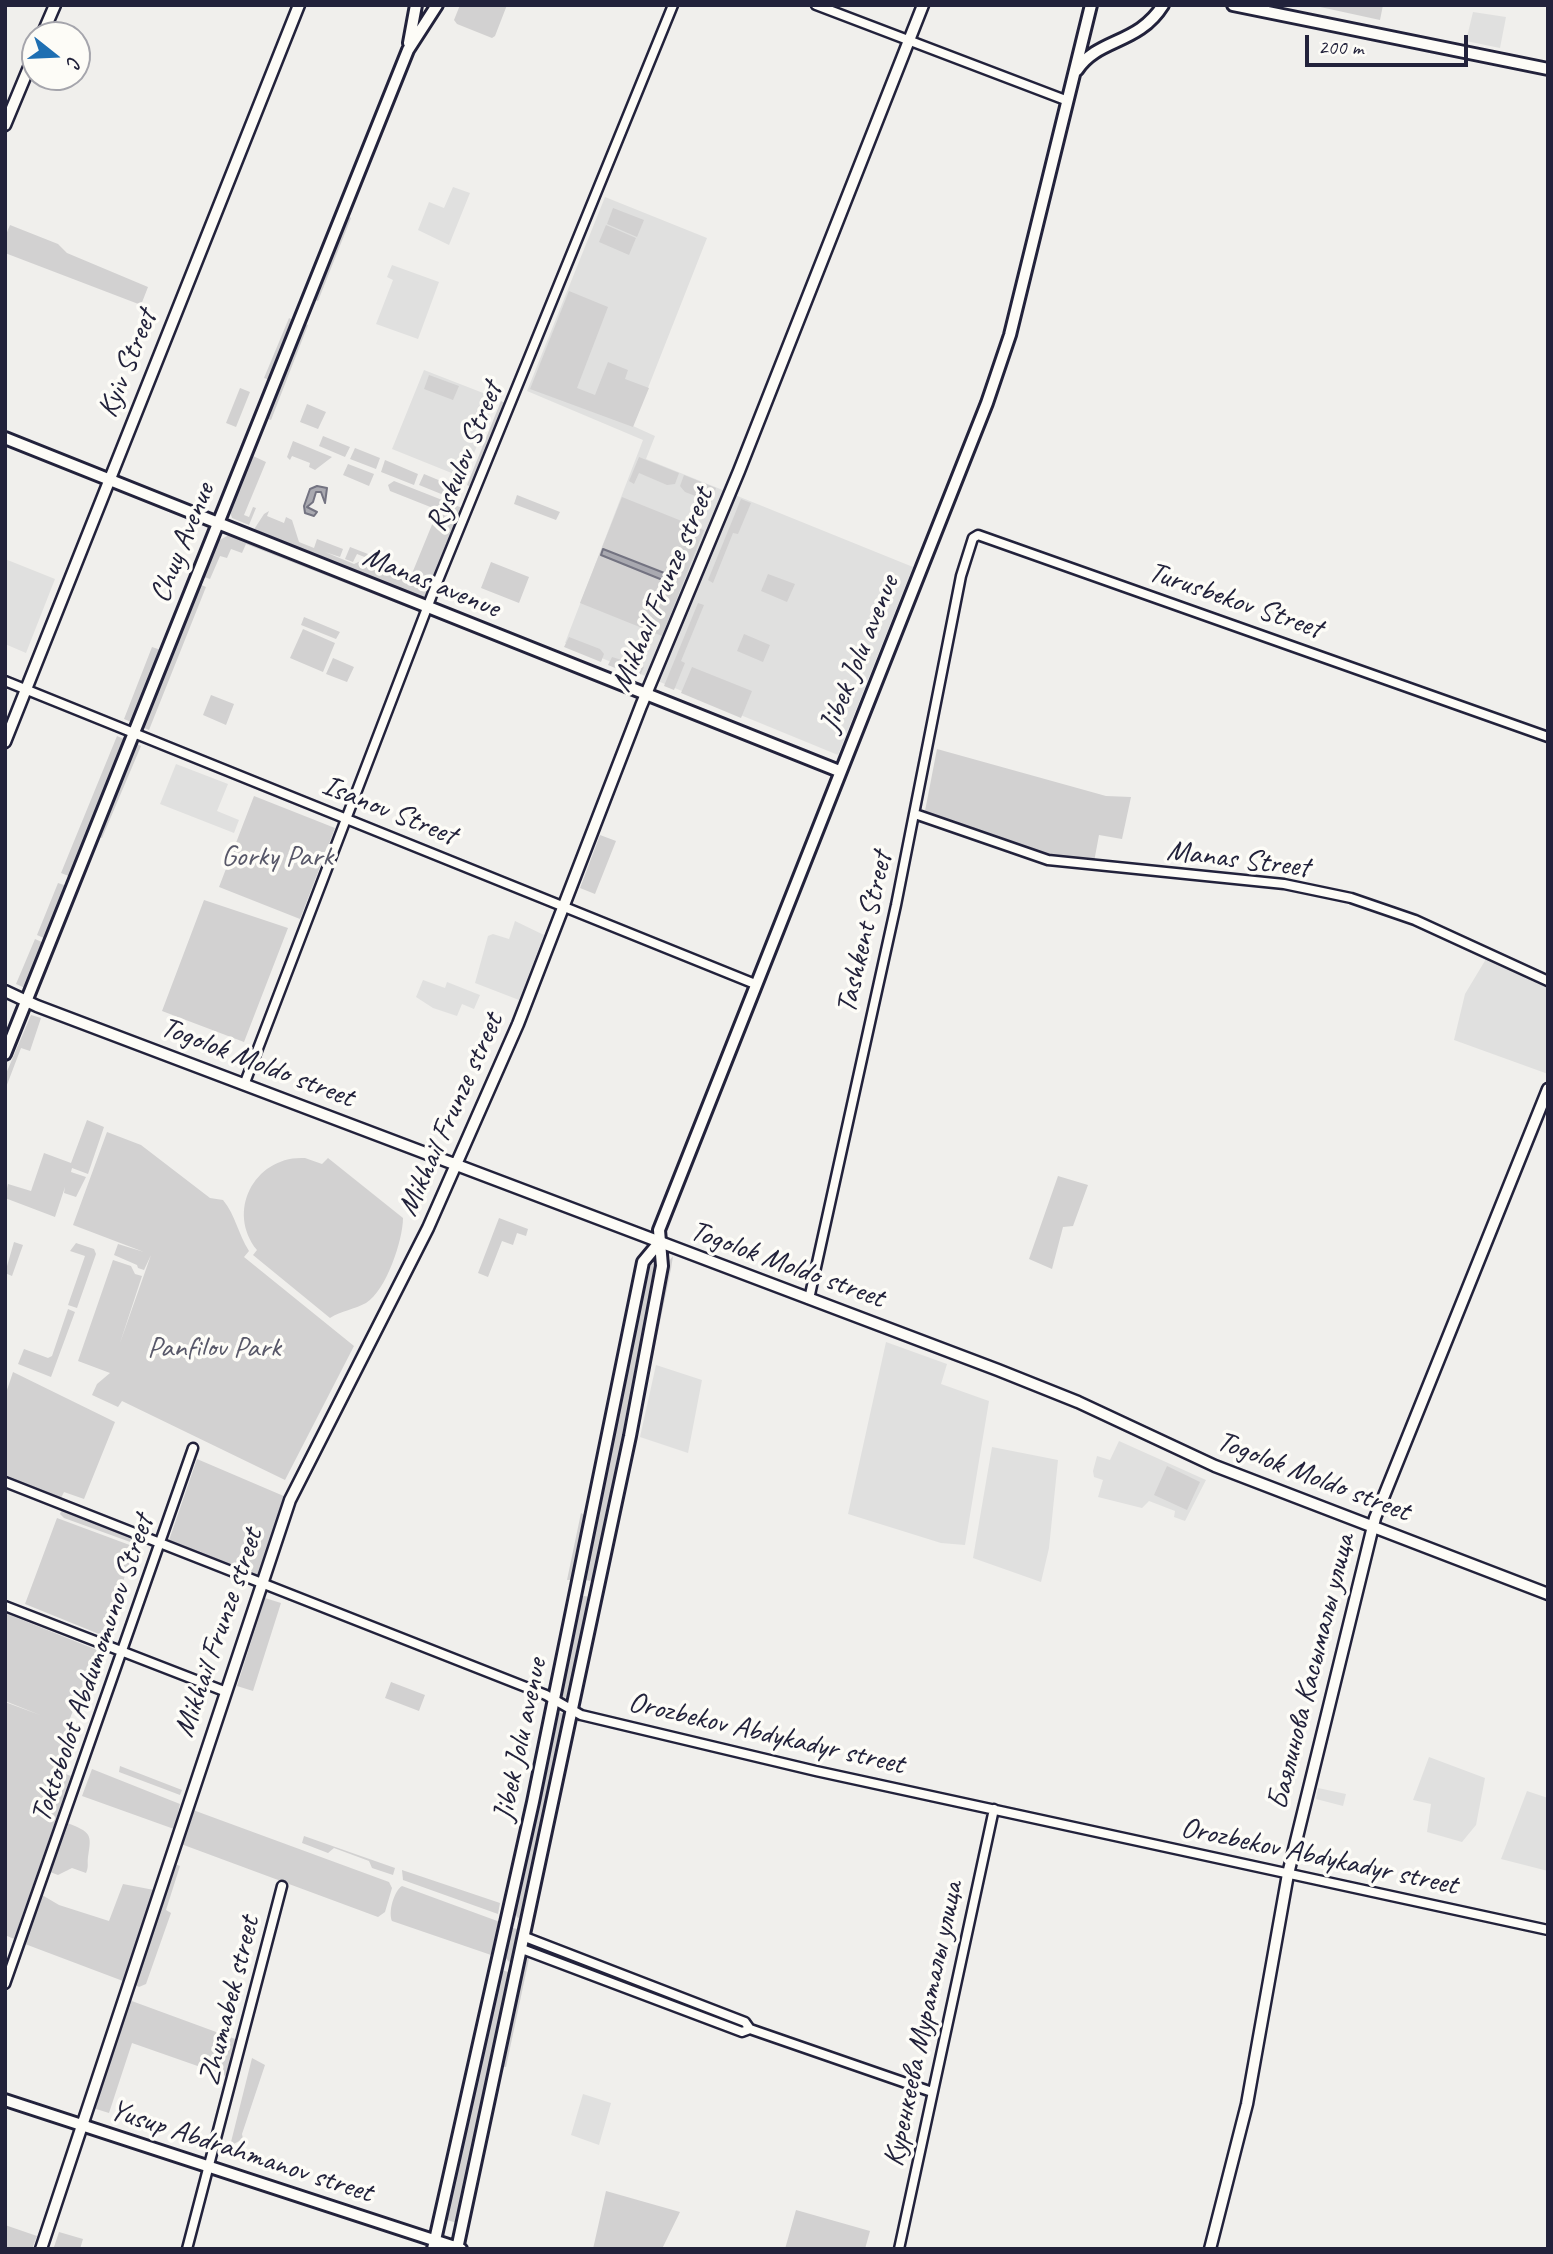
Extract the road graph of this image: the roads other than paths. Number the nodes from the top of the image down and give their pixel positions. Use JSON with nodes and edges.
{"nodes":[{"id":1,"x":299,"y":5,"type":"edge"},
{"id":2,"x":416,"y":5,"type":"edge"},
{"id":3,"x":437,"y":5,"type":"edge"},
{"id":4,"x":673,"y":5,"type":"edge"},
{"id":5,"x":816,"y":5,"type":"edge"},
{"id":6,"x":923,"y":5,"type":"edge"},
{"id":7,"x":1091,"y":5,"type":"edge"},
{"id":8,"x":1163,"y":5,"type":"edge"},
{"id":9,"x":1233,"y":5,"type":"edge"},
{"id":10,"x":908,"y":43,"type":"junction"},
{"id":11,"x":408,"y":50,"type":"junction"},
{"id":12,"x":1548,"y":69,"type":"edge"},
{"id":13,"x":1076,"y":72,"type":"junction"},
{"id":14,"x":21,"y":87,"type":"edge"},
{"id":15,"x":1068,"y":101,"type":"junction"},
{"id":16,"x":5,"y":125,"type":"edge"},
{"id":17,"x":5,"y":438,"type":"edge"},
{"id":18,"x":108,"y":480,"type":"junction"},
{"id":19,"x":218,"y":522,"type":"junction"},
{"id":20,"x":961,"y":576,"type":"joint"},
{"id":21,"x":428,"y":608,"type":"junction"},
{"id":22,"x":5,"y":681,"type":"edge"},
{"id":23,"x":26,"y":689,"type":"junction"},
{"id":24,"x":645,"y":695,"type":"junction"},
{"id":25,"x":134,"y":732,"type":"junction"},
{"id":26,"x":1548,"y":737,"type":"edge"},
{"id":27,"x":5,"y":742,"type":"edge"},
{"id":28,"x":839,"y":771,"type":"junction"},
{"id":29,"x":915,"y":814,"type":"junction"},
{"id":30,"x":345,"y":818,"type":"junction"},
{"id":31,"x":563,"y":907,"type":"junction"},
{"id":32,"x":1548,"y":981,"type":"edge"},
{"id":33,"x":755,"y":984,"type":"junction"},
{"id":34,"x":5,"y":991,"type":"edge"},
{"id":35,"x":26,"y":1000,"type":"junction"},
{"id":36,"x":5,"y":1054,"type":"edge"},
{"id":37,"x":244,"y":1085,"type":"junction"},
{"id":38,"x":1548,"y":1089,"type":"edge"},
{"id":39,"x":457,"y":1166,"type":"junction"},
{"id":40,"x":658,"y":1244,"type":"junction"},
{"id":41,"x":809,"y":1299,"type":"junction"},
{"id":42,"x":193,"y":1448,"type":"dead end"},
{"id":43,"x":5,"y":1482,"type":"edge"},
{"id":44,"x":1373,"y":1527,"type":"junction"},
{"id":45,"x":160,"y":1544,"type":"junction"},
{"id":46,"x":260,"y":1585,"type":"junction"},
{"id":47,"x":1548,"y":1594,"type":"edge"},
{"id":48,"x":5,"y":1606,"type":"edge"},
{"id":49,"x":123,"y":1652,"type":"junction"},
{"id":50,"x":224,"y":1690,"type":"junction"},
{"id":51,"x":555,"y":1701,"type":"junction"},
{"id":52,"x":572,"y":1713,"type":"junction"},
{"id":53,"x":993,"y":1809,"type":"junction"},
{"id":54,"x":1289,"y":1874,"type":"junction"},
{"id":55,"x":282,"y":1886,"type":"dead end"},
{"id":56,"x":1548,"y":1930,"type":"edge"},
{"id":57,"x":525,"y":1937,"type":"junction"},
{"id":58,"x":522,"y":1950,"type":"junction"},
{"id":59,"x":5,"y":1984,"type":"edge"},
{"id":60,"x":750,"y":2029,"type":"junction"},
{"id":61,"x":932,"y":2092,"type":"junction"},
{"id":62,"x":5,"y":2100,"type":"edge"},
{"id":63,"x":81,"y":2125,"type":"junction"},
{"id":64,"x":211,"y":2169,"type":"junction"},
{"id":65,"x":434,"y":2245,"type":"edge"},
{"id":66,"x":458,"y":2248,"type":"edge"},
{"id":67,"x":41,"y":2249,"type":"edge"},
{"id":68,"x":187,"y":2249,"type":"edge"},
{"id":69,"x":900,"y":2249,"type":"edge"},
{"id":70,"x":1210,"y":2249,"type":"edge"}],
"edges":[{"from":1,"to":18,"type":"main road","name":"Kyiv Street"},
{"from":2,"to":11,"type":"main road","name":"Chuy Avenue"},
{"from":3,"to":11,"type":"main road","name":"Chuy Avenue"},
{"from":4,"to":21,"type":"street","name":"Ryskulov Street"},
{"from":5,"to":10,"type":"street"},
{"from":6,"to":10,"type":"main road","name":"Mikhail Frunze street"},
{"from":7,"to":13,"type":"main road","name":"Jibek Jolu avenue"},
{"from":8,"to":13,"type":"main road"},
{"from":9,"to":12,"type":"main road"},
{"from":10,"to":15,"type":"street"},
{"from":10,"to":24,"type":"main road","name":"Mikhail Frunze street"},
{"from":11,"to":19,"type":"main road","name":"Chuy Avenue"},
{"from":13,"to":15,"type":"main road","name":"Jibek Jolu avenue"},
{"from":14,"to":16,"type":"main road"},
{"from":15,"to":28,"type":"main road","name":"Jibek Jolu avenue"},
{"from":17,"to":18,"type":"main road","name":"Manas avenue"},
{"from":18,"to":19,"type":"main road","name":"Manas avenue"},
{"from":18,"to":23,"type":"main road","name":"Kyiv Street"},
{"from":19,"to":21,"type":"main road","name":"Manas avenue"},
{"from":19,"to":25,"type":"main road","name":"Chuy Avenue"},
{"from":20,"to":26,"type":"street","name":"Turusbekov Street"},
{"from":20,"to":29,"type":"street","name":"Tashkent Street"},
{"from":21,"to":24,"type":"main road","name":"Manas avenue"},
{"from":21,"to":30,"type":"street","name":"Ryskulov Street"},
{"from":22,"to":23,"type":"street","name":"Isanov Street"},
{"from":23,"to":25,"type":"street","name":"Isanov Street"},
{"from":23,"to":27,"type":"main road","name":"Kyiv Street"},
{"from":24,"to":28,"type":"main road","name":"Manas avenue"},
{"from":24,"to":31,"type":"main road","name":"Mikhail Frunze street"},
{"from":25,"to":30,"type":"street","name":"Isanov Street"},
{"from":25,"to":35,"type":"main road","name":"Chuy Avenue"},
{"from":28,"to":33,"type":"main road","name":"Jibek Jolu avenue"},
{"from":29,"to":32,"type":"street","name":"Manas Street"},
{"from":29,"to":41,"type":"street","name":"Tashkent Street"},
{"from":30,"to":31,"type":"street","name":"Isanov Street"},
{"from":30,"to":37,"type":"street","name":"Ryskulov Street"},
{"from":31,"to":33,"type":"street","name":"Isanov Street"},
{"from":31,"to":39,"type":"main road","name":"Mikhail Frunze street"},
{"from":33,"to":40,"type":"main road","name":"Jibek Jolu avenue"},
{"from":34,"to":35,"type":"main road","name":"Togolok Moldo street"},
{"from":35,"to":36,"type":"main road","name":"Chuy Avenue"},
{"from":35,"to":37,"type":"main road","name":"Togolok Moldo street"},
{"from":37,"to":39,"type":"main road","name":"Togolok Moldo street"},
{"from":38,"to":44,"type":"main road","name":"Баялинова Касымалы улица"},
{"from":39,"to":40,"type":"main road","name":"Togolok Moldo street"},
{"from":39,"to":46,"type":"main road","name":"Mikhail Frunze street"},
{"from":40,"to":41,"type":"main road","name":"Togolok Moldo street"},
{"from":40,"to":51,"type":"main road","name":"Jibek Jolu avenue"},
{"from":40,"to":52,"type":"main road","name":"Jibek Jolu avenue"},
{"from":41,"to":44,"type":"main road","name":"Togolok Moldo street"},
{"from":42,"to":45,"type":"street","name":"Toktobolot Abdumomunov Street"},
{"from":43,"to":45,"type":"street","name":"Orozbekov Abdykadyr street"},
{"from":44,"to":47,"type":"main road","name":"Togolok Moldo street"},
{"from":44,"to":54,"type":"main road","name":"Баялинова Касымалы улица"},
{"from":45,"to":46,"type":"street","name":"Orozbekov Abdykadyr street"},
{"from":45,"to":49,"type":"street","name":"Toktobolot Abdumomunov Street"},
{"from":46,"to":50,"type":"main road","name":"Mikhail Frunze street"},
{"from":46,"to":51,"type":"street","name":"Orozbekov Abdykadyr street"},
{"from":48,"to":49,"type":"street"},
{"from":49,"to":50,"type":"street"},
{"from":49,"to":59,"type":"street","name":"Toktobolot Abdumomunov Street"},
{"from":50,"to":63,"type":"main road","name":"Mikhail Frunze street"},
{"from":51,"to":52,"type":"street","name":"Orozbekov Abdykadyr street"},
{"from":51,"to":65,"type":"main road","name":"Jibek Jolu avenue"},
{"from":52,"to":53,"type":"street","name":"Orozbekov Abdykadyr street"},
{"from":52,"to":57,"type":"main road","name":"Jibek Jolu avenue"},
{"from":53,"to":54,"type":"street","name":"Orozbekov Abdykadyr street"},
{"from":53,"to":61,"type":"street","name":"Куренкеева Мураталы улица"},
{"from":54,"to":56,"type":"street","name":"Orozbekov Abdykadyr street"},
{"from":54,"to":70,"type":"main road","name":"Баялинова Касымалы улица"},
{"from":55,"to":64,"type":"street","name":"Zhumabek street"},
{"from":57,"to":58,"type":"main road","name":"Jibek Jolu avenue"},
{"from":57,"to":60,"type":"street"},
{"from":58,"to":60,"type":"street"},
{"from":58,"to":66,"type":"main road","name":"Jibek Jolu avenue"},
{"from":60,"to":61,"type":"street"},
{"from":61,"to":69,"type":"street","name":"Куренкеева Мураталы улица"},
{"from":62,"to":63,"type":"main road","name":"Yusup Abdrahmanov street"},
{"from":63,"to":64,"type":"main road","name":"Yusup Abdrahmanov street"},
{"from":63,"to":67,"type":"main road","name":"Mikhail Frunze street"},
{"from":64,"to":65,"type":"main road","name":"Yusup Abdrahmanov street"},
{"from":64,"to":68,"type":"street","name":"Zhumabek street"},
{"from":65,"to":66,"type":"main road","name":"Yusup Abdrahmanov street"}]}
